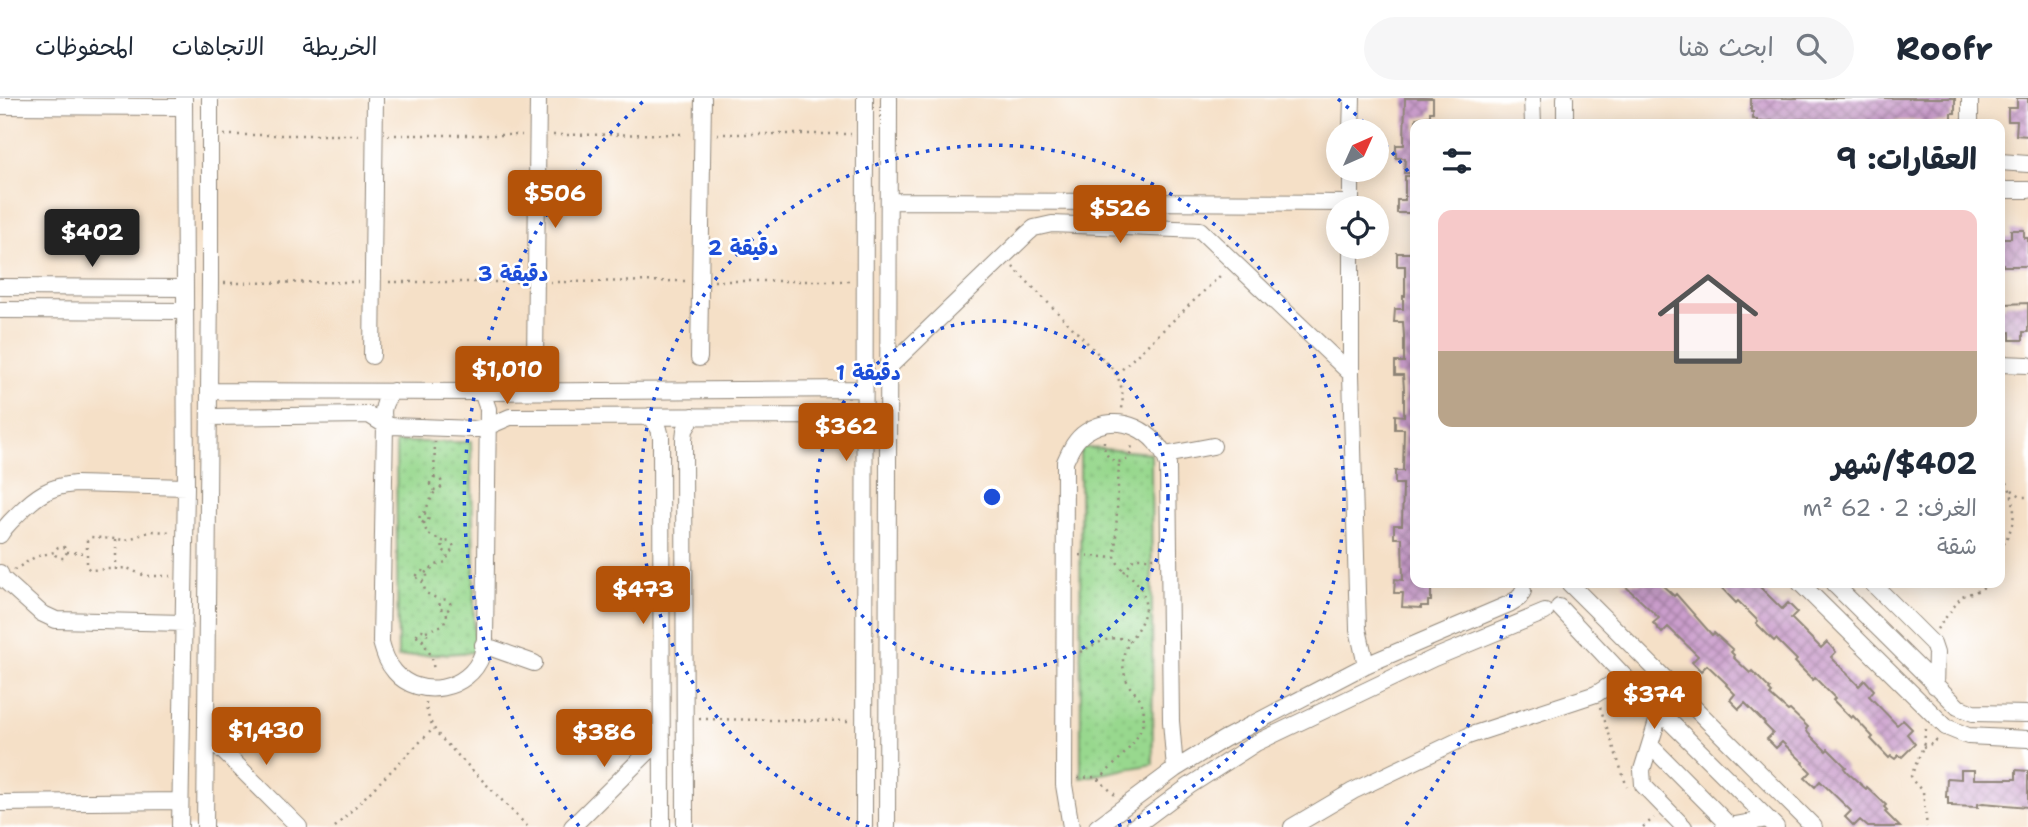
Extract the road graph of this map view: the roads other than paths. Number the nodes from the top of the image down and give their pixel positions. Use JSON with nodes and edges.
{"nodes":[{"id":1,"x":210,"y":98,"type":"edge"},
{"id":2,"x":375,"y":98,"type":"edge"},
{"id":3,"x":538,"y":98,"type":"edge"},
{"id":4,"x":703,"y":98,"type":"edge"},
{"id":5,"x":865,"y":98,"type":"edge"},
{"id":6,"x":889,"y":98,"type":"edge"},
{"id":7,"x":1352,"y":98,"type":"edge"},
{"id":8,"x":1532,"y":98,"type":"edge"},
{"id":9,"x":1565,"y":98,"type":"edge"},
{"id":10,"x":1970,"y":98,"type":"edge"},
{"id":11,"x":184,"y":102,"type":"edge"},
{"id":12,"x":0,"y":106,"type":"edge"},
{"id":13,"x":1352,"y":119,"type":"edge"},
{"id":14,"x":1533,"y":119,"type":"edge"},
{"id":15,"x":1565,"y":119,"type":"edge"},
{"id":16,"x":1970,"y":119,"type":"edge"},
{"id":17,"x":2005,"y":162,"type":"edge"},
{"id":18,"x":2028,"y":164,"type":"edge"},
{"id":19,"x":2005,"y":190,"type":"edge"},
{"id":20,"x":2028,"y":190,"type":"edge"},
{"id":21,"x":185,"y":196,"type":"junction"},
{"id":22,"x":210,"y":197,"type":"junction"},
{"id":23,"x":889,"y":201,"type":"junction"},
{"id":24,"x":1326,"y":206,"type":"edge"},
{"id":25,"x":1351,"y":259,"type":"edge"},
{"id":26,"x":0,"y":287,"type":"edge"},
{"id":27,"x":184,"y":288,"type":"junction"},
{"id":28,"x":0,"y":310,"type":"edge"},
{"id":29,"x":184,"y":311,"type":"junction"},
{"id":30,"x":864,"y":331,"type":"junction"},
{"id":31,"x":888,"y":332,"type":"junction"},
{"id":32,"x":372,"y":356,"type":"dead end"},
{"id":33,"x":699,"y":358,"type":"dead end"},
{"id":34,"x":535,"y":361,"type":"dead end"},
{"id":35,"x":2005,"y":364,"type":"edge"},
{"id":36,"x":2028,"y":365,"type":"edge"},
{"id":37,"x":888,"y":368,"type":"junction"},
{"id":38,"x":1351,"y":374,"type":"junction"},
{"id":39,"x":864,"y":389,"type":"junction"},
{"id":40,"x":209,"y":391,"type":"junction"},
{"id":41,"x":393,"y":391,"type":"junction"},
{"id":42,"x":482,"y":392,"type":"junction"},
{"id":43,"x":650,"y":416,"type":"junction"},
{"id":44,"x":693,"y":416,"type":"junction"},
{"id":45,"x":864,"y":416,"type":"junction"},
{"id":46,"x":209,"y":417,"type":"junction"},
{"id":47,"x":385,"y":425,"type":"junction"},
{"id":48,"x":487,"y":427,"type":"junction"},
{"id":49,"x":1213,"y":446,"type":"dead end"},
{"id":50,"x":1165,"y":455,"type":"junction"},
{"id":51,"x":186,"y":487,"type":"junction"},
{"id":52,"x":0,"y":535,"type":"edge"},
{"id":53,"x":1,"y":575,"type":"edge"},
{"id":54,"x":1523,"y":588,"type":"edge"},
{"id":55,"x":1523,"y":588,"type":"edge"},
{"id":56,"x":1568,"y":588,"type":"edge"},
{"id":57,"x":1573,"y":588,"type":"edge"},
{"id":58,"x":1805,"y":588,"type":"edge"},
{"id":59,"x":1838,"y":588,"type":"edge"},
{"id":60,"x":1876,"y":588,"type":"edge"},
{"id":61,"x":1856,"y":606,"type":"junction"},
{"id":62,"x":1552,"y":609,"type":"junction"},
{"id":63,"x":1839,"y":622,"type":"junction"},
{"id":64,"x":184,"y":623,"type":"junction"},
{"id":65,"x":484,"y":645,"type":"junction"},
{"id":66,"x":534,"y":663,"type":"dead end"},
{"id":67,"x":1366,"y":665,"type":"junction"},
{"id":68,"x":1624,"y":676,"type":"junction"},
{"id":69,"x":1935,"y":686,"type":"junction"},
{"id":70,"x":1660,"y":712,"type":"junction"},
{"id":71,"x":2028,"y":714,"type":"edge"},
{"id":72,"x":206,"y":734,"type":"junction"},
{"id":73,"x":662,"y":738,"type":"junction"},
{"id":74,"x":2028,"y":739,"type":"edge"},
{"id":75,"x":1650,"y":745,"type":"junction"},
{"id":76,"x":1175,"y":769,"type":"junction"},
{"id":77,"x":180,"y":801,"type":"junction"},
{"id":78,"x":1,"y":802,"type":"edge"},
{"id":79,"x":1772,"y":823,"type":"edge"},
{"id":80,"x":180,"y":827,"type":"edge"},
{"id":81,"x":205,"y":827,"type":"edge"},
{"id":82,"x":299,"y":827,"type":"edge"},
{"id":83,"x":572,"y":827,"type":"edge"},
{"id":84,"x":662,"y":827,"type":"edge"},
{"id":85,"x":685,"y":827,"type":"edge"},
{"id":86,"x":864,"y":827,"type":"edge"},
{"id":87,"x":887,"y":827,"type":"edge"},
{"id":88,"x":1072,"y":827,"type":"edge"},
{"id":89,"x":1097,"y":827,"type":"edge"},
{"id":90,"x":1134,"y":827,"type":"edge"},
{"id":91,"x":1292,"y":827,"type":"edge"},
{"id":92,"x":1684,"y":827,"type":"edge"},
{"id":93,"x":1727,"y":827,"type":"edge"},
{"id":94,"x":1814,"y":827,"type":"edge"}],
"edges":[{"from":1,"to":22,"type":"street"},
{"from":2,"to":32,"type":"street"},
{"from":3,"to":34,"type":"street"},
{"from":4,"to":33,"type":"street"},
{"from":5,"to":30,"type":"street"},
{"from":6,"to":23,"type":"street"},
{"from":7,"to":13,"type":"street"},
{"from":8,"to":14,"type":"street"},
{"from":9,"to":15,"type":"street"},
{"from":10,"to":16,"type":"street"},
{"from":11,"to":12,"type":"street"},
{"from":11,"to":21,"type":"street"},
{"from":17,"to":18,"type":"street"},
{"from":19,"to":20,"type":"street"},
{"from":21,"to":22,"type":"street"},
{"from":21,"to":27,"type":"street"},
{"from":22,"to":40,"type":"street"},
{"from":23,"to":24,"type":"street"},
{"from":23,"to":31,"type":"street"},
{"from":25,"to":38,"type":"street"},
{"from":26,"to":27,"type":"street"},
{"from":27,"to":29,"type":"street"},
{"from":28,"to":29,"type":"street"},
{"from":29,"to":51,"type":"street"},
{"from":30,"to":31,"type":"street"},
{"from":30,"to":39,"type":"street"},
{"from":31,"to":37,"type":"street"},
{"from":35,"to":36,"type":"street"},
{"from":37,"to":38,"type":"street"},
{"from":37,"to":87,"type":"street"},
{"from":38,"to":67,"type":"street"},
{"from":39,"to":42,"type":"street"},
{"from":39,"to":45,"type":"street"},
{"from":40,"to":41,"type":"street"},
{"from":40,"to":46,"type":"street"},
{"from":41,"to":42,"type":"street"},
{"from":41,"to":47,"type":"street"},
{"from":42,"to":48,"type":"street"},
{"from":43,"to":44,"type":"street"},
{"from":43,"to":48,"type":"street"},
{"from":43,"to":73,"type":"street"},
{"from":44,"to":45,"type":"street"},
{"from":44,"to":85,"type":"street"},
{"from":45,"to":86,"type":"street"},
{"from":46,"to":47,"type":"street"},
{"from":46,"to":72,"type":"street"},
{"from":47,"to":48,"type":"street"},
{"from":47,"to":65,"type":"street"},
{"from":48,"to":65,"type":"street"},
{"from":49,"to":50,"type":"street"},
{"from":50,"to":76,"type":"street"},
{"from":50,"to":88,"type":"street"},
{"from":51,"to":52,"type":"street"},
{"from":51,"to":64,"type":"street"},
{"from":53,"to":64,"type":"street"},
{"from":54,"to":67,"type":"street"},
{"from":55,"to":62,"type":"street"},
{"from":56,"to":62,"type":"street"},
{"from":57,"to":94,"type":"street"},
{"from":58,"to":63,"type":"street"},
{"from":59,"to":61,"type":"street"},
{"from":60,"to":69,"type":"street"},
{"from":61,"to":63,"type":"street"},
{"from":61,"to":69,"type":"street"},
{"from":62,"to":68,"type":"street"},
{"from":62,"to":90,"type":"street"},
{"from":63,"to":74,"type":"street"},
{"from":64,"to":77,"type":"street"},
{"from":65,"to":66,"type":"street"},
{"from":67,"to":76,"type":"street"},
{"from":68,"to":70,"type":"street"},
{"from":68,"to":91,"type":"street"},
{"from":69,"to":71,"type":"street"},
{"from":70,"to":75,"type":"street"},
{"from":70,"to":79,"type":"street"},
{"from":72,"to":81,"type":"street"},
{"from":72,"to":82,"type":"street"},
{"from":73,"to":83,"type":"street"},
{"from":73,"to":84,"type":"street"},
{"from":75,"to":92,"type":"street"},
{"from":75,"to":93,"type":"street"},
{"from":76,"to":89,"type":"street"},
{"from":77,"to":78,"type":"street"},
{"from":77,"to":80,"type":"street"},
{"from":79,"to":93,"type":"street"}]}
